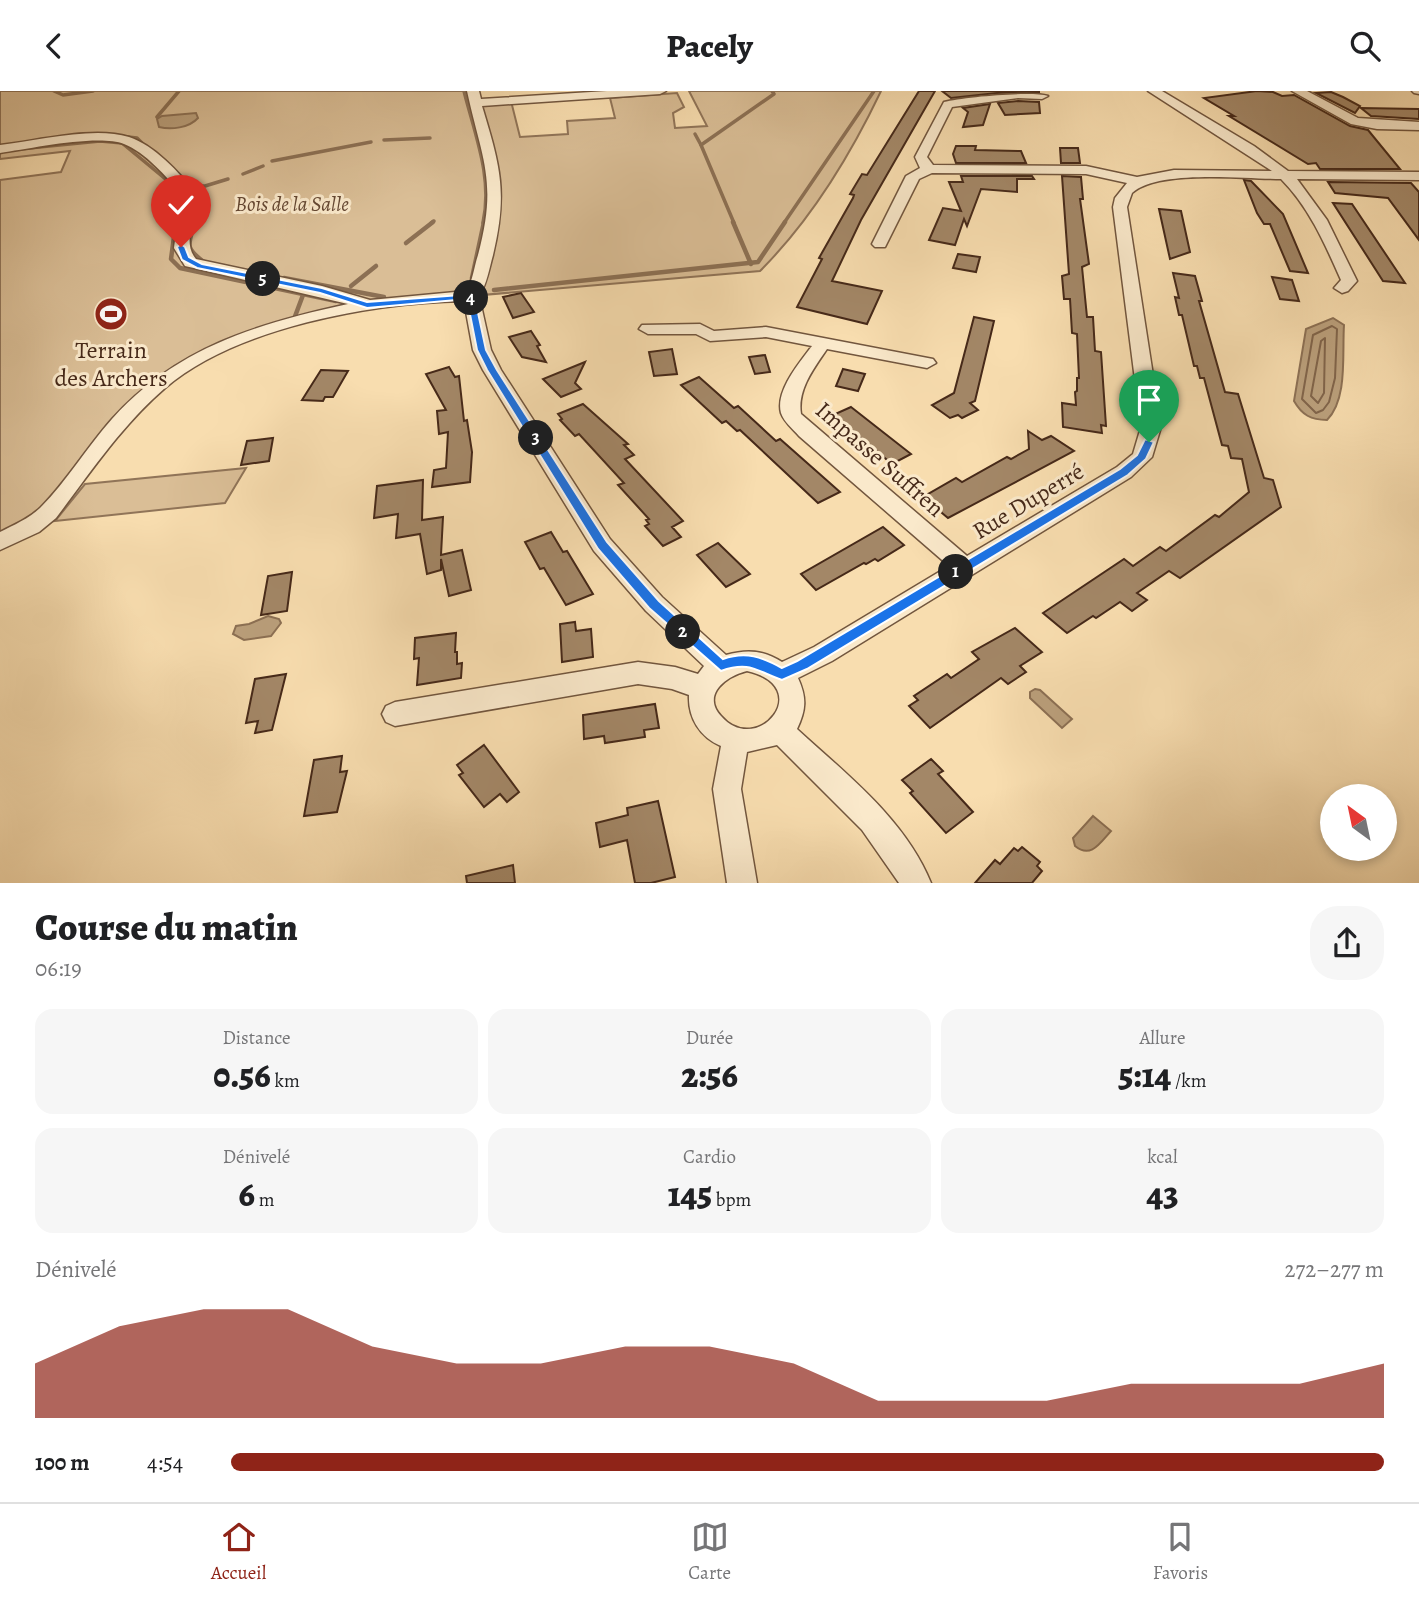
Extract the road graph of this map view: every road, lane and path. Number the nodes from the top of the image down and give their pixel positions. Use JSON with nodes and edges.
{"nodes":[{"id":1,"x":660,"y":91,"type":"edge"},
{"id":2,"x":1154,"y":91,"type":"edge"},
{"id":3,"x":1298,"y":91,"type":"edge"},
{"id":4,"x":1042,"y":96,"type":"dead end"},
{"id":5,"x":474,"y":97,"type":"edge"},
{"id":6,"x":1419,"y":126,"type":"edge"},
{"id":7,"x":0,"y":149,"type":"edge"},
{"id":8,"x":930,"y":169,"type":"junction"},
{"id":9,"x":1281,"y":174,"type":"junction"},
{"id":10,"x":1419,"y":176,"type":"edge"},
{"id":11,"x":1138,"y":182,"type":"junction"},
{"id":12,"x":880,"y":244,"type":"dead end"},
{"id":13,"x":1342,"y":288,"type":"dead end"},
{"id":14,"x":471,"y":296,"type":"junction"},
{"id":15,"x":367,"y":305,"type":"junction"},
{"id":16,"x":648,"y":328,"type":"dead end"},
{"id":17,"x":823,"y":343,"type":"junction"},
{"id":18,"x":927,"y":363,"type":"dead end"},
{"id":19,"x":0,"y":542,"type":"edge"},
{"id":20,"x":964,"y":566,"type":"junction"},
{"id":21,"x":721,"y":666,"type":"junction"},
{"id":22,"x":782,"y":674,"type":"junction"},
{"id":23,"x":702,"y":686,"type":"junction"},
{"id":24,"x":395,"y":714,"type":"dead end"},
{"id":25,"x":779,"y":730,"type":"junction"},
{"id":26,"x":736,"y":739,"type":"junction"},
{"id":27,"x":742,"y":883,"type":"edge"},
{"id":28,"x":916,"y":883,"type":"edge"}],
"edges":[{"from":1,"to":5,"type":"street"},
{"from":2,"to":9,"type":"street"},
{"from":3,"to":6,"type":"street"},
{"from":4,"to":8,"type":"street"},
{"from":5,"to":14,"type":"street"},
{"from":7,"to":15,"type":"street"},
{"from":8,"to":11,"type":"street"},
{"from":8,"to":12,"type":"street"},
{"from":9,"to":10,"type":"street"},
{"from":9,"to":11,"type":"street"},
{"from":9,"to":13,"type":"street"},
{"from":11,"to":20,"type":"street","name":"Rue Duperré"},
{"from":14,"to":15,"type":"street"},
{"from":14,"to":21,"type":"street"},
{"from":15,"to":19,"type":"street"},
{"from":16,"to":17,"type":"street"},
{"from":17,"to":18,"type":"street"},
{"from":17,"to":20,"type":"street","name":"Impasse Suffren"},
{"from":20,"to":22,"type":"street","name":"Rue Duperré"},
{"from":21,"to":22,"type":"street"},
{"from":21,"to":23,"type":"street"},
{"from":22,"to":25,"type":"street"},
{"from":23,"to":24,"type":"street"},
{"from":23,"to":26,"type":"street"},
{"from":25,"to":26,"type":"street"},
{"from":25,"to":28,"type":"street"},
{"from":26,"to":27,"type":"street"}]}
